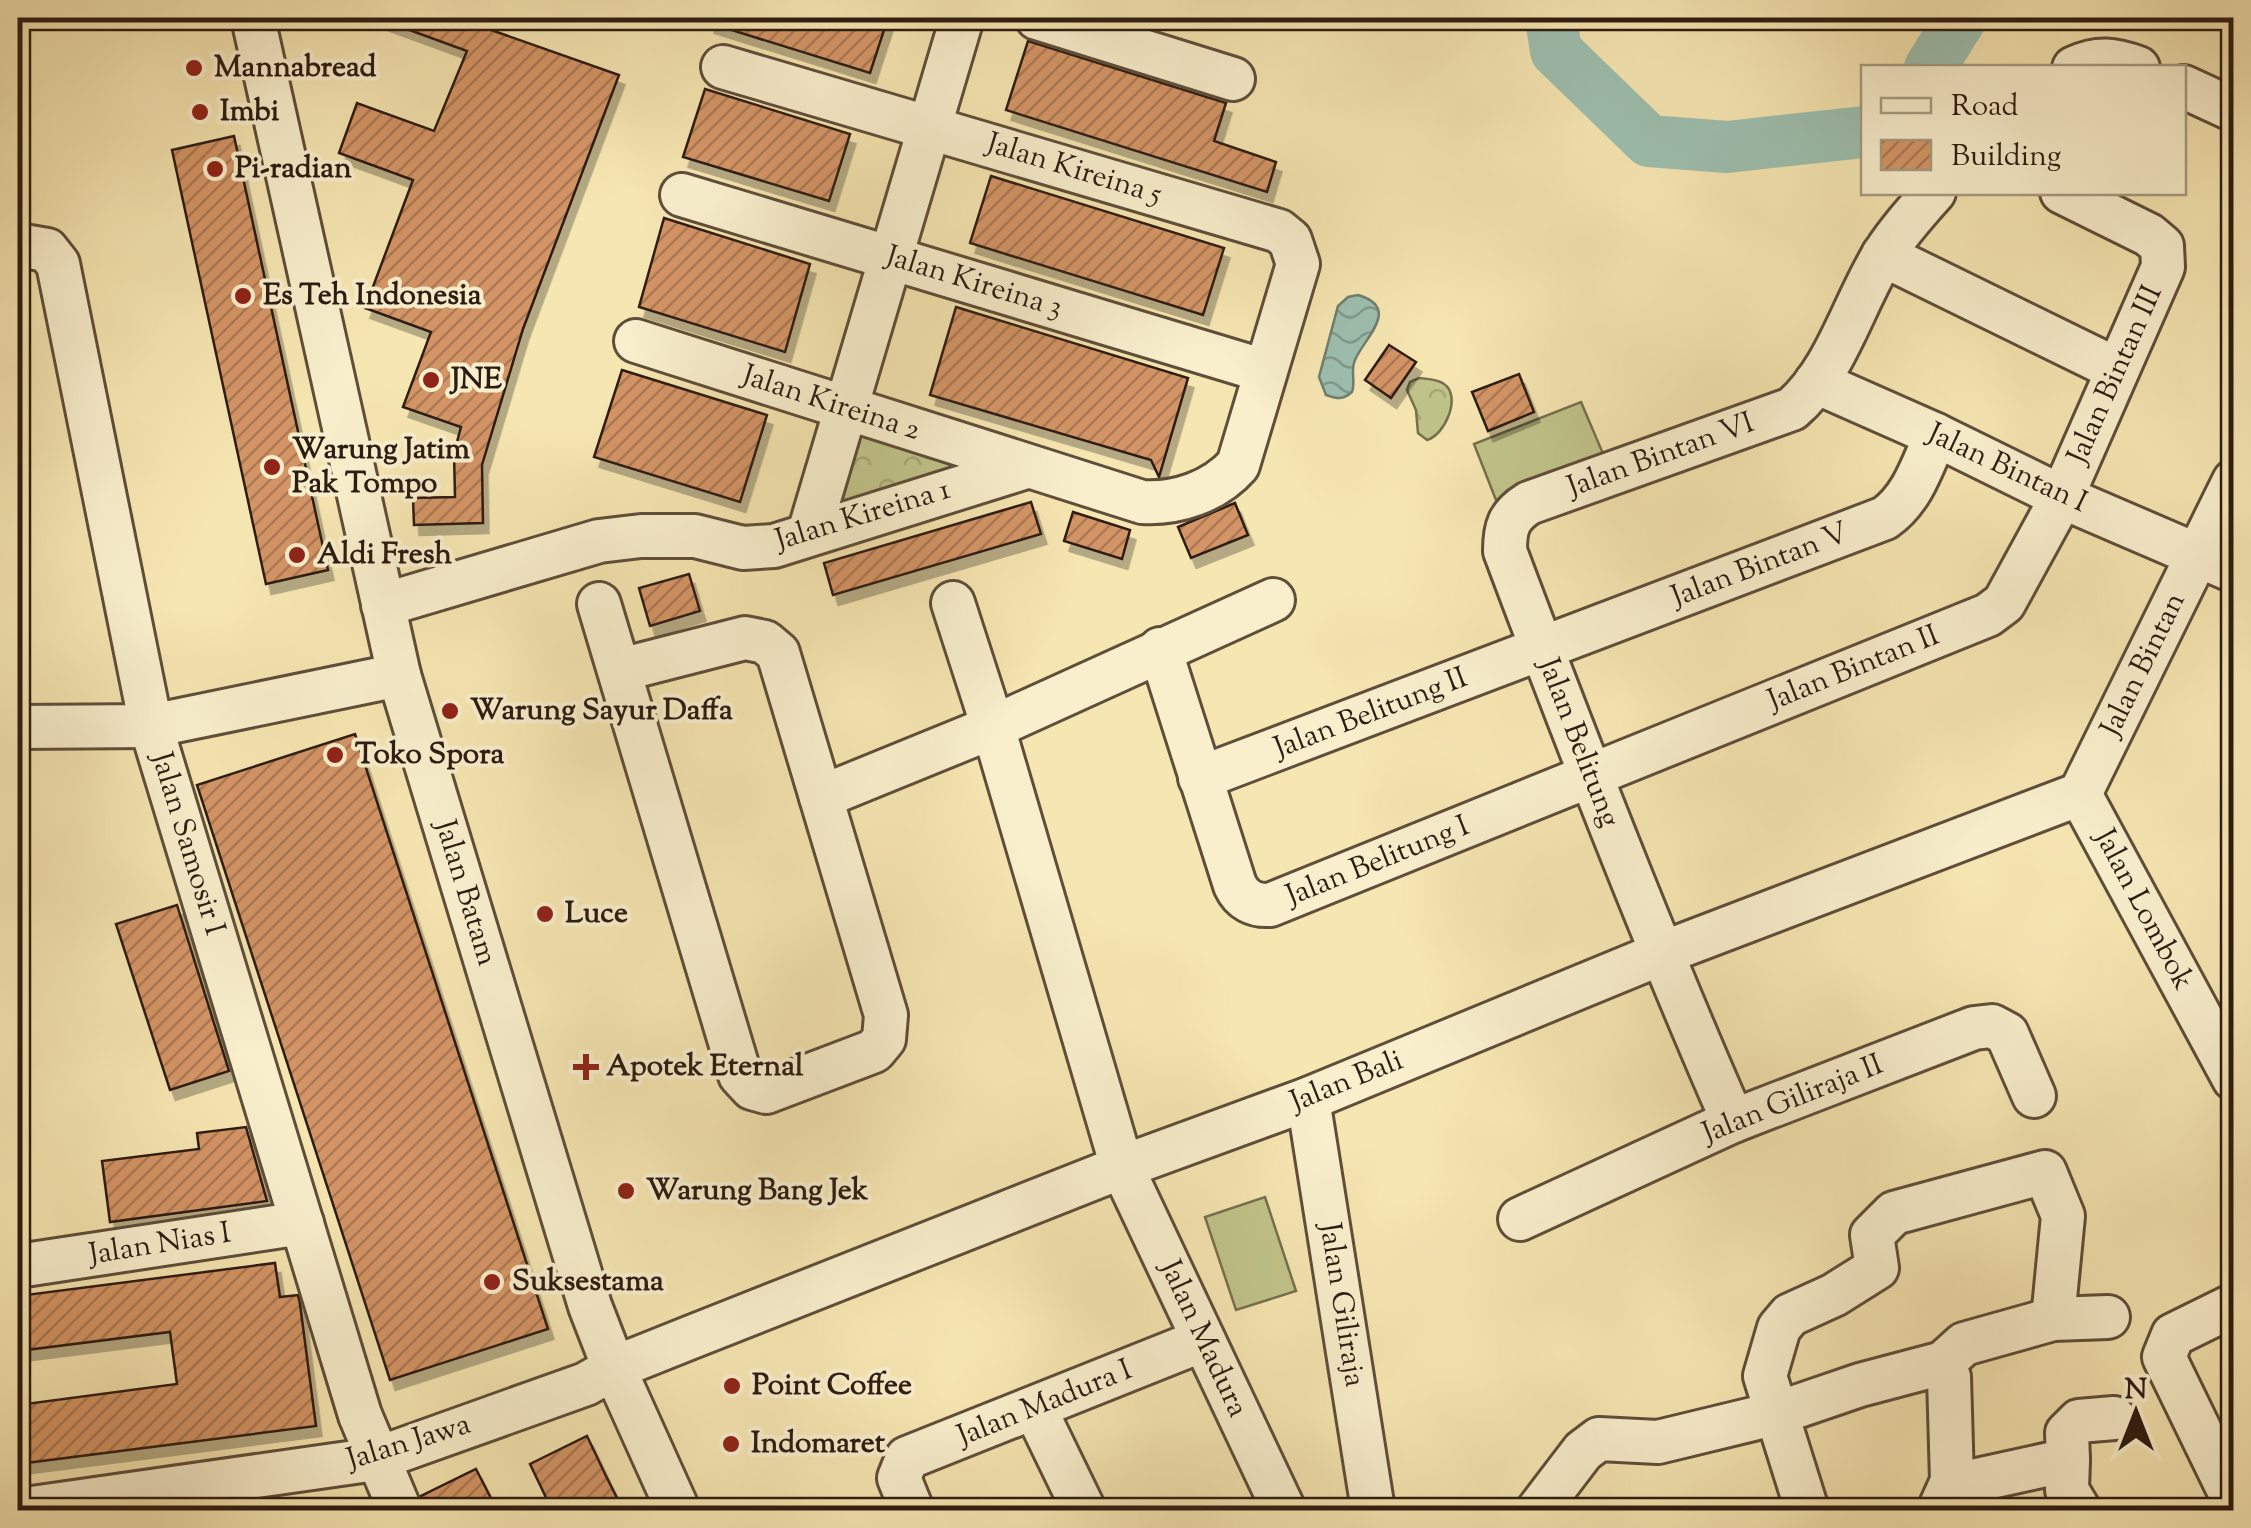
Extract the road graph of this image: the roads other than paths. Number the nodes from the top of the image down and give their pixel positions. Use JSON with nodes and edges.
{"nodes":[{"id":1,"x":962,"y":18,"type":"edge"},
{"id":2,"x":1037,"y":18,"type":"edge"},
{"id":3,"x":258,"y":19,"type":"edge"},
{"id":4,"x":2080,"y":65,"type":"edge"},
{"id":5,"x":2130,"y":65,"type":"edge"},
{"id":6,"x":723,"y":67,"type":"dead end"},
{"id":7,"x":1233,"y":79,"type":"dead end"},
{"id":8,"x":2186,"y":87,"type":"edge"},
{"id":9,"x":2234,"y":110,"type":"edge"},
{"id":10,"x":928,"y":127,"type":"junction"},
{"id":11,"x":682,"y":195,"type":"dead end"},
{"id":12,"x":1931,"y":195,"type":"edge"},
{"id":13,"x":2068,"y":195,"type":"edge"},
{"id":14,"x":18,"y":245,"type":"edge"},
{"id":15,"x":1883,"y":255,"type":"junction"},
{"id":16,"x":891,"y":258,"type":"junction"},
{"id":17,"x":636,"y":341,"type":"dead end"},
{"id":18,"x":2116,"y":369,"type":"junction"},
{"id":19,"x":1265,"y":371,"type":"junction"},
{"id":20,"x":1816,"y":382,"type":"junction"},
{"id":21,"x":845,"y":410,"type":"junction"},
{"id":22,"x":1936,"y":435,"type":"junction"},
{"id":23,"x":1026,"y":467,"type":"junction"},
{"id":24,"x":2234,"y":481,"type":"edge"},
{"id":25,"x":2062,"y":497,"type":"junction"},
{"id":26,"x":1505,"y":529,"type":"joint"},
{"id":27,"x":809,"y":533,"type":"junction"},
{"id":28,"x":2216,"y":563,"type":"edge"},
{"id":29,"x":1272,"y":600,"type":"dead end"},
{"id":30,"x":953,"y":603,"type":"dead end"},
{"id":31,"x":599,"y":604,"type":"dead end"},
{"id":32,"x":383,"y":605,"type":"junction"},
{"id":33,"x":1160,"y":649,"type":"junction"},
{"id":34,"x":1542,"y":649,"type":"junction"},
{"id":35,"x":620,"y":670,"type":"junction"},
{"id":36,"x":398,"y":674,"type":"junction"},
{"id":37,"x":151,"y":726,"type":"junction"},
{"id":38,"x":18,"y":727,"type":"edge"},
{"id":39,"x":993,"y":728,"type":"junction"},
{"id":40,"x":1590,"y":776,"type":"junction"},
{"id":41,"x":1200,"y":778,"type":"junction"},
{"id":42,"x":2080,"y":794,"type":"junction"},
{"id":43,"x":822,"y":797,"type":"junction"},
{"id":44,"x":1660,"y":954,"type":"junction"},
{"id":45,"x":2234,"y":1079,"type":"edge"},
{"id":46,"x":2034,"y":1096,"type":"dead end"},
{"id":47,"x":1308,"y":1099,"type":"junction"},
{"id":48,"x":1733,"y":1122,"type":"junction"},
{"id":49,"x":1122,"y":1166,"type":"junction"},
{"id":50,"x":1520,"y":1220,"type":"dead end"},
{"id":51,"x":302,"y":1223,"type":"junction"},
{"id":52,"x":18,"y":1266,"type":"edge"},
{"id":53,"x":2234,"y":1305,"type":"edge"},
{"id":54,"x":2108,"y":1317,"type":"dead end"},
{"id":55,"x":2053,"y":1319,"type":"junction"},
{"id":56,"x":1203,"y":1340,"type":"junction"},
{"id":57,"x":1943,"y":1363,"type":"junction"},
{"id":58,"x":614,"y":1368,"type":"junction"},
{"id":59,"x":1035,"y":1409,"type":"junction"},
{"id":60,"x":1778,"y":1413,"type":"junction"},
{"id":61,"x":2114,"y":1418,"type":"dead end"},
{"id":62,"x":376,"y":1459,"type":"junction"},
{"id":63,"x":2068,"y":1460,"type":"junction"},
{"id":64,"x":906,"y":1494,"type":"edge"},
{"id":65,"x":2234,"y":1501,"type":"edge"},
{"id":66,"x":1944,"y":1502,"type":"edge"},
{"id":67,"x":18,"y":1510,"type":"edge"},
{"id":68,"x":400,"y":1510,"type":"edge"},
{"id":69,"x":678,"y":1510,"type":"edge"},
{"id":70,"x":1084,"y":1510,"type":"edge"},
{"id":71,"x":1284,"y":1510,"type":"edge"},
{"id":72,"x":1373,"y":1510,"type":"edge"},
{"id":73,"x":1538,"y":1510,"type":"edge"},
{"id":74,"x":1807,"y":1510,"type":"edge"},
{"id":75,"x":2079,"y":1510,"type":"edge"}],
"edges":[{"from":1,"to":10,"type":"street"},
{"from":2,"to":7,"type":"street"},
{"from":3,"to":32,"type":"street","name":"Jalan Batam"},
{"from":4,"to":5,"type":"street"},
{"from":6,"to":10,"type":"street","name":"Jalan Kireina 5"},
{"from":8,"to":9,"type":"street"},
{"from":10,"to":16,"type":"street"},
{"from":10,"to":19,"type":"street","name":"Jalan Kireina 5"},
{"from":11,"to":16,"type":"street","name":"Jalan Kireina 3"},
{"from":12,"to":15,"type":"street"},
{"from":13,"to":18,"type":"street","name":"Jalan Bintan III"},
{"from":14,"to":37,"type":"street","name":"Jalan Samosir I"},
{"from":15,"to":18,"type":"street"},
{"from":15,"to":20,"type":"street"},
{"from":16,"to":19,"type":"street","name":"Jalan Kireina 3"},
{"from":16,"to":21,"type":"street"},
{"from":17,"to":21,"type":"street","name":"Jalan Kireina 2"},
{"from":18,"to":25,"type":"street","name":"Jalan Bintan III"},
{"from":19,"to":23,"type":"street"},
{"from":20,"to":22,"type":"street","name":"Jalan Bintan I"},
{"from":20,"to":26,"type":"street","name":"Jalan Bintan VI"},
{"from":21,"to":23,"type":"street","name":"Jalan Kireina 2"},
{"from":21,"to":27,"type":"street"},
{"from":22,"to":25,"type":"street","name":"Jalan Bintan I"},
{"from":22,"to":34,"type":"street","name":"Jalan Bintan V"},
{"from":23,"to":27,"type":"street","name":"Jalan Kireina 1"},
{"from":24,"to":28,"type":"street","name":"Jalan Bintan"},
{"from":25,"to":28,"type":"street","name":"Jalan Bintan I"},
{"from":25,"to":40,"type":"street","name":"Jalan Bintan II"},
{"from":26,"to":34,"type":"street","name":"Jalan Belitung"},
{"from":27,"to":32,"type":"street","name":"Jalan Kireina 1"},
{"from":28,"to":42,"type":"street","name":"Jalan Bintan"},
{"from":29,"to":33,"type":"street"},
{"from":30,"to":39,"type":"street","name":"Jalan Madura"},
{"from":31,"to":35,"type":"street"},
{"from":32,"to":36,"type":"street","name":"Jalan Batam"},
{"from":33,"to":39,"type":"street"},
{"from":33,"to":41,"type":"street","name":"Jalan Belitung I"},
{"from":34,"to":40,"type":"street","name":"Jalan Belitung"},
{"from":34,"to":41,"type":"street","name":"Jalan Belitung II"},
{"from":35,"to":43,"type":"street"},
{"from":35,"to":43,"type":"street"},
{"from":36,"to":37,"type":"street"},
{"from":36,"to":58,"type":"street","name":"Jalan Batam"},
{"from":37,"to":38,"type":"street"},
{"from":37,"to":51,"type":"street","name":"Jalan Samosir I"},
{"from":39,"to":43,"type":"street"},
{"from":39,"to":49,"type":"street","name":"Jalan Madura"},
{"from":40,"to":41,"type":"street","name":"Jalan Belitung I"},
{"from":40,"to":44,"type":"street","name":"Jalan Belitung"},
{"from":42,"to":44,"type":"street","name":"Jalan Bali"},
{"from":42,"to":45,"type":"street","name":"Jalan Lombok"},
{"from":44,"to":47,"type":"street","name":"Jalan Bali"},
{"from":44,"to":48,"type":"street","name":"Jalan Belitung"},
{"from":46,"to":48,"type":"street","name":"Jalan Giliraja II"},
{"from":47,"to":49,"type":"street","name":"Jalan Bali"},
{"from":47,"to":72,"type":"street","name":"Jalan Giliraja"},
{"from":48,"to":50,"type":"street","name":"Jalan Giliraja II"},
{"from":49,"to":56,"type":"street","name":"Jalan Madura"},
{"from":49,"to":58,"type":"street","name":"Jalan Bali"},
{"from":51,"to":52,"type":"street","name":"Jalan Nias I"},
{"from":51,"to":62,"type":"street","name":"Jalan Samosir I"},
{"from":53,"to":65,"type":"street"},
{"from":54,"to":55,"type":"street"},
{"from":55,"to":57,"type":"street"},
{"from":55,"to":60,"type":"street"},
{"from":56,"to":59,"type":"street","name":"Jalan Madura I"},
{"from":56,"to":71,"type":"street","name":"Jalan Madura"},
{"from":57,"to":60,"type":"street"},
{"from":57,"to":66,"type":"street"},
{"from":58,"to":62,"type":"street","name":"Jalan Jawa"},
{"from":58,"to":69,"type":"street","name":"Jalan Batam"},
{"from":59,"to":64,"type":"street","name":"Jalan Madura I"},
{"from":59,"to":70,"type":"street"},
{"from":60,"to":73,"type":"street"},
{"from":60,"to":74,"type":"street"},
{"from":61,"to":63,"type":"street"},
{"from":62,"to":67,"type":"street","name":"Jalan Jawa"},
{"from":62,"to":68,"type":"street","name":"Jalan Samosir I"},
{"from":63,"to":66,"type":"street"},
{"from":63,"to":75,"type":"street"}]}
